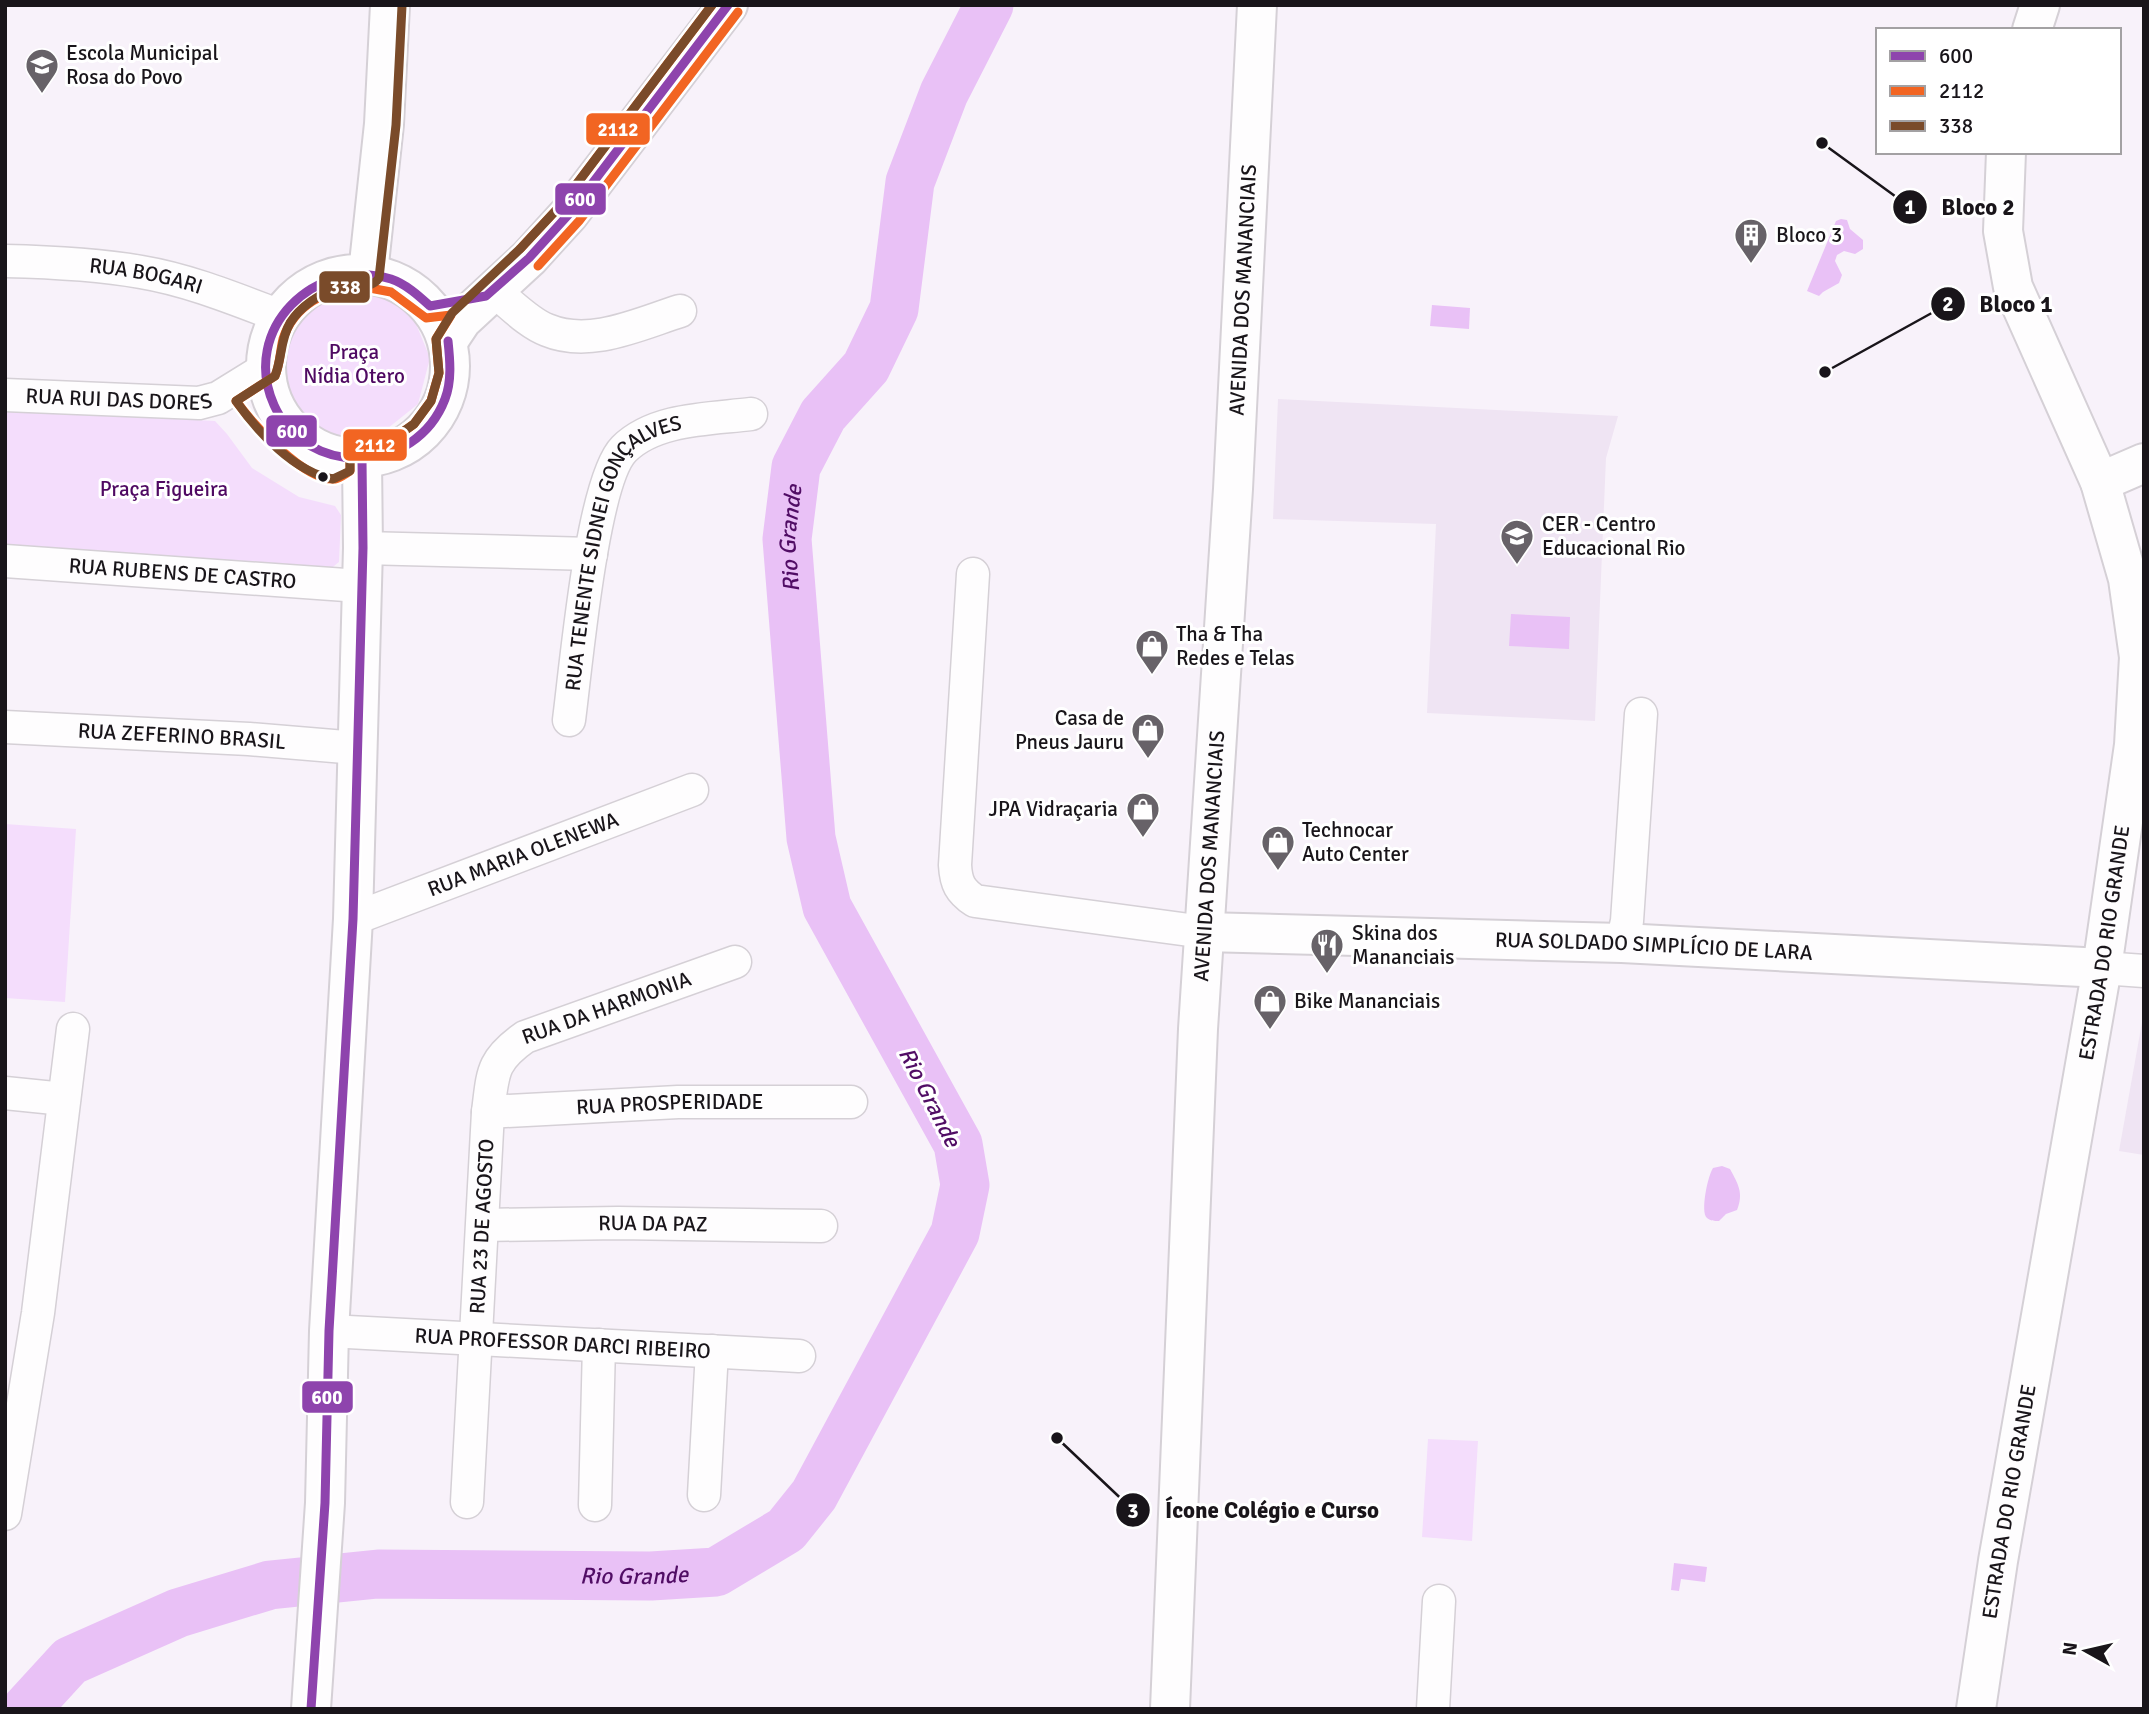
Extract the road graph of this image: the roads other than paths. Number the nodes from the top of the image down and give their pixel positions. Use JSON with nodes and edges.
{"nodes":[{"id":1,"x":390,"y":5,"type":"edge"},
{"id":2,"x":728,"y":5,"type":"edge"},
{"id":3,"x":1257,"y":5,"type":"edge"},
{"id":4,"x":2040,"y":5,"type":"edge"},
{"id":5,"x":2033,"y":28,"type":"edge"},
{"id":6,"x":2006,"y":154,"type":"edge"},
{"id":7,"x":5,"y":261,"type":"edge"},
{"id":8,"x":368,"y":273,"type":"junction"},
{"id":9,"x":490,"y":294,"type":"junction"},
{"id":10,"x":430,"y":306,"type":"junction"},
{"id":11,"x":680,"y":311,"type":"dead end"},
{"id":12,"x":280,"y":316,"type":"junction"},
{"id":13,"x":448,"y":341,"type":"junction"},
{"id":14,"x":265,"y":369,"type":"junction"},
{"id":15,"x":5,"y":395,"type":"edge"},
{"id":16,"x":751,"y":414,"type":"dead end"},
{"id":17,"x":362,"y":460,"type":"junction"},
{"id":18,"x":2144,"y":463,"type":"edge"},
{"id":19,"x":2100,"y":482,"type":"junction"},
{"id":20,"x":363,"y":548,"type":"junction"},
{"id":21,"x":591,"y":554,"type":"junction"},
{"id":22,"x":5,"y":561,"type":"edge"},
{"id":23,"x":974,"y":574,"type":"dead end"},
{"id":24,"x":360,"y":586,"type":"junction"},
{"id":25,"x":1641,"y":714,"type":"dead end"},
{"id":26,"x":569,"y":720,"type":"dead end"},
{"id":27,"x":5,"y":727,"type":"edge"},
{"id":28,"x":357,"y":748,"type":"junction"},
{"id":29,"x":692,"y":790,"type":"dead end"},
{"id":30,"x":353,"y":919,"type":"junction"},
{"id":31,"x":1204,"y":932,"type":"junction"},
{"id":32,"x":1622,"y":943,"type":"junction"},
{"id":33,"x":735,"y":962,"type":"dead end"},
{"id":34,"x":2102,"y":968,"type":"junction"},
{"id":35,"x":2144,"y":971,"type":"edge"},
{"id":36,"x":73,"y":1029,"type":"dead end"},
{"id":37,"x":493,"y":1074,"type":"joint"},
{"id":38,"x":5,"y":1093,"type":"edge"},
{"id":39,"x":64,"y":1099,"type":"junction"},
{"id":40,"x":851,"y":1102,"type":"dead end"},
{"id":41,"x":488,"y":1112,"type":"junction"},
{"id":42,"x":483,"y":1226,"type":"junction"},
{"id":43,"x":821,"y":1226,"type":"dead end"},
{"id":44,"x":330,"y":1331,"type":"junction"},
{"id":45,"x":476,"y":1339,"type":"junction"},
{"id":46,"x":599,"y":1345,"type":"junction"},
{"id":47,"x":712,"y":1351,"type":"junction"},
{"id":48,"x":799,"y":1356,"type":"dead end"},
{"id":49,"x":704,"y":1495,"type":"dead end"},
{"id":50,"x":467,"y":1502,"type":"dead end"},
{"id":51,"x":595,"y":1505,"type":"dead end"},
{"id":52,"x":5,"y":1514,"type":"edge"},
{"id":53,"x":1439,"y":1601,"type":"dead end"},
{"id":54,"x":311,"y":1709,"type":"edge"},
{"id":55,"x":1170,"y":1709,"type":"edge"},
{"id":56,"x":1433,"y":1709,"type":"edge"},
{"id":57,"x":1976,"y":1709,"type":"edge"}],
"edges":[{"from":1,"to":8,"type":"street"},
{"from":2,"to":9,"type":"street"},
{"from":3,"to":31,"type":"street","name":"AVENIDA DOS MANANCIAIS"},
{"from":4,"to":5,"type":"street"},
{"from":6,"to":19,"type":"street","name":"ESTRADA DO RIO GRANDE"},
{"from":7,"to":12,"type":"street","name":"RUA BOGARI"},
{"from":8,"to":10,"type":"street"},
{"from":8,"to":12,"type":"street"},
{"from":9,"to":10,"type":"street"},
{"from":9,"to":11,"type":"street"},
{"from":9,"to":13,"type":"street"},
{"from":10,"to":13,"type":"street"},
{"from":12,"to":14,"type":"street"},
{"from":13,"to":17,"type":"street"},
{"from":14,"to":15,"type":"street","name":"RUA RUI DAS DORES"},
{"from":14,"to":17,"type":"street"},
{"from":16,"to":21,"type":"street","name":"RUA TENENTE SIDNEI GONÇALVES"},
{"from":17,"to":20,"type":"street"},
{"from":18,"to":19,"type":"street"},
{"from":19,"to":34,"type":"street","name":"ESTRADA DO RIO GRANDE"},
{"from":20,"to":21,"type":"street"},
{"from":20,"to":24,"type":"street"},
{"from":21,"to":26,"type":"street","name":"RUA TENENTE SIDNEI GONÇALVES"},
{"from":22,"to":24,"type":"street","name":"RUA RUBENS DE CASTRO"},
{"from":23,"to":31,"type":"street"},
{"from":24,"to":28,"type":"street"},
{"from":25,"to":32,"type":"street"},
{"from":27,"to":28,"type":"street","name":"RUA ZEFERINO BRASIL"},
{"from":28,"to":30,"type":"street"},
{"from":29,"to":30,"type":"street","name":"RUA MARIA OLENEWA"},
{"from":30,"to":44,"type":"street"},
{"from":31,"to":32,"type":"street","name":"RUA SOLDADO SIMPLÍCIO DE LARA"},
{"from":31,"to":55,"type":"street","name":"AVENIDA DOS MANANCIAIS"},
{"from":32,"to":34,"type":"street","name":"RUA SOLDADO SIMPLÍCIO DE LARA"},
{"from":33,"to":37,"type":"street","name":"RUA DA HARMONIA"},
{"from":34,"to":35,"type":"street"},
{"from":34,"to":57,"type":"street","name":"ESTRADA DO RIO GRANDE"},
{"from":36,"to":39,"type":"street"},
{"from":37,"to":41,"type":"street","name":"RUA 23 DE AGOSTO"},
{"from":38,"to":39,"type":"street"},
{"from":39,"to":52,"type":"street"},
{"from":40,"to":41,"type":"street","name":"RUA PROSPERIDADE"},
{"from":41,"to":42,"type":"street","name":"RUA 23 DE AGOSTO"},
{"from":42,"to":43,"type":"street","name":"RUA DA PAZ"},
{"from":42,"to":45,"type":"street","name":"RUA 23 DE AGOSTO"},
{"from":44,"to":45,"type":"street","name":"RUA PROFESSOR DARCI RIBEIRO"},
{"from":44,"to":54,"type":"street"},
{"from":45,"to":46,"type":"street","name":"RUA PROFESSOR DARCI RIBEIRO"},
{"from":45,"to":50,"type":"street","name":"RUA 23 DE AGOSTO"},
{"from":46,"to":47,"type":"street","name":"RUA PROFESSOR DARCI RIBEIRO"},
{"from":46,"to":51,"type":"street"},
{"from":47,"to":48,"type":"street","name":"RUA PROFESSOR DARCI RIBEIRO"},
{"from":47,"to":49,"type":"street"},
{"from":53,"to":56,"type":"street"}]}
